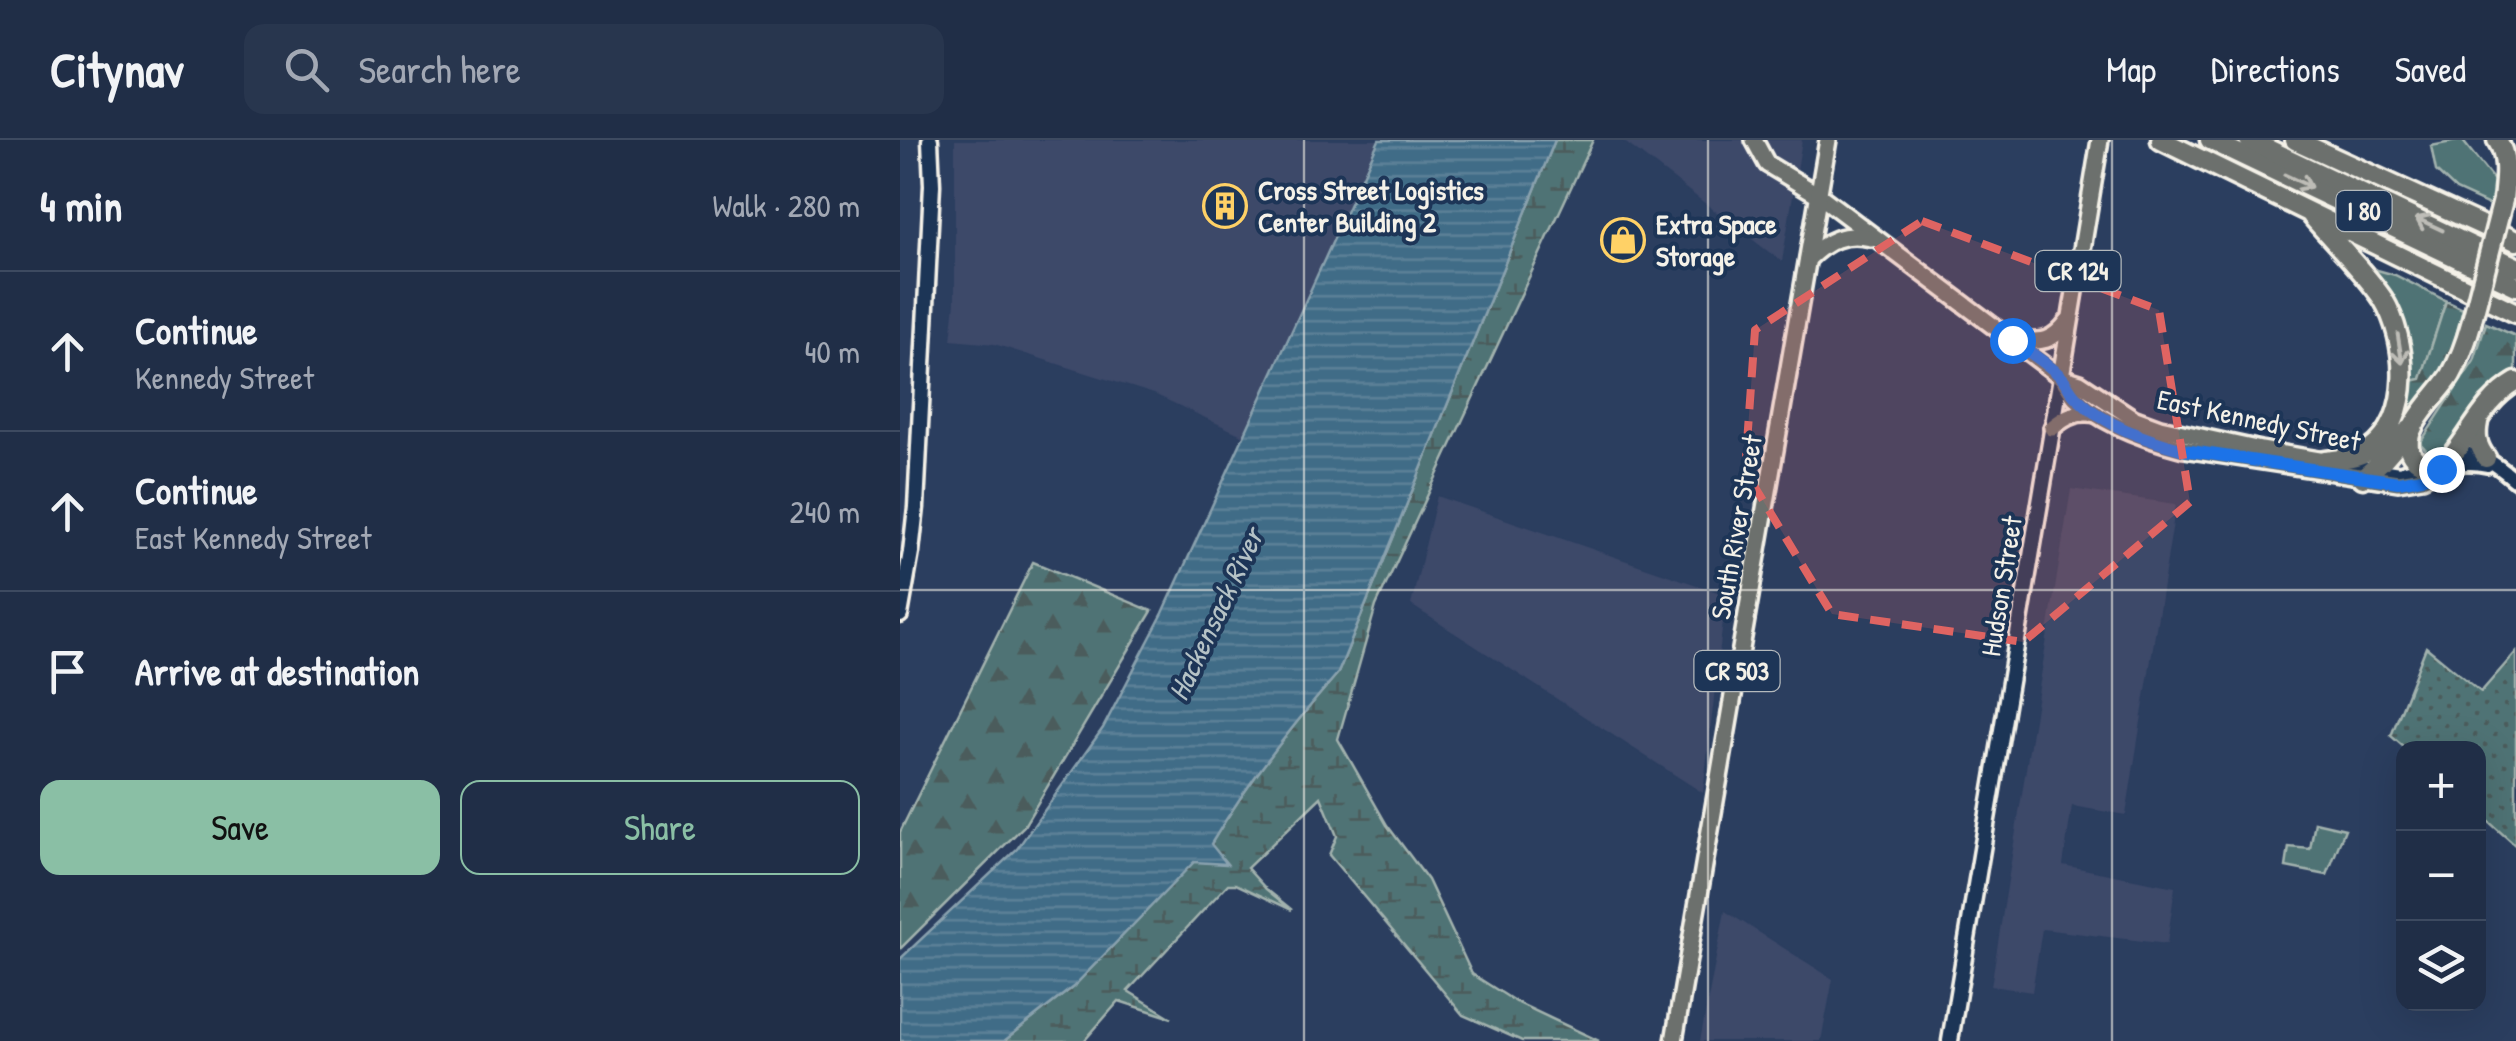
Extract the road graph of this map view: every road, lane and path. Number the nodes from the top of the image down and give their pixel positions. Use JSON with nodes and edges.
{"nodes":[{"id":1,"x":930,"y":140,"type":"edge"},
{"id":2,"x":1754,"y":140,"type":"edge"},
{"id":3,"x":1828,"y":140,"type":"edge"},
{"id":4,"x":2100,"y":140,"type":"edge"},
{"id":5,"x":2161,"y":140,"type":"edge"},
{"id":6,"x":2210,"y":140,"type":"edge"},
{"id":7,"x":2249,"y":140,"type":"edge"},
{"id":8,"x":2295,"y":140,"type":"edge"},
{"id":9,"x":2498,"y":140,"type":"edge"},
{"id":10,"x":1820,"y":196,"type":"junction"},
{"id":11,"x":2306,"y":210,"type":"junction"},
{"id":12,"x":1879,"y":240,"type":"junction"},
{"id":13,"x":2516,"y":242,"type":"edge"},
{"id":14,"x":1808,"y":259,"type":"junction"},
{"id":15,"x":2516,"y":267,"type":"edge"},
{"id":16,"x":2516,"y":286,"type":"edge"},
{"id":17,"x":2516,"y":313,"type":"edge"},
{"id":18,"x":2071,"y":318,"type":"junction"},
{"id":19,"x":2012,"y":340,"type":"junction"},
{"id":20,"x":2061,"y":377,"type":"junction"},
{"id":21,"x":2516,"y":382,"type":"edge"},
{"id":22,"x":2098,"y":414,"type":"junction"},
{"id":23,"x":2479,"y":415,"type":"junction"},
{"id":24,"x":2418,"y":418,"type":"junction"},
{"id":25,"x":2052,"y":428,"type":"junction"},
{"id":26,"x":2457,"y":452,"type":"junction"},
{"id":27,"x":2324,"y":460,"type":"junction"},
{"id":28,"x":2493,"y":463,"type":"junction"},
{"id":29,"x":2436,"y":466,"type":"junction"},
{"id":30,"x":2368,"y":474,"type":"junction"},
{"id":31,"x":2516,"y":481,"type":"edge"},
{"id":32,"x":900,"y":615,"type":"edge"},
{"id":33,"x":1674,"y":1041,"type":"edge"},
{"id":34,"x":1950,"y":1041,"type":"edge"}],
"edges":[{"from":1,"to":32,"type":"main road"},
{"from":2,"to":10,"type":"main road"},
{"from":3,"to":10,"type":"main road","name":"South River Street","number":"CR 503"},
{"from":4,"to":18,"type":"main road","name":"Hudson Street","number":"CR 124"},
{"from":5,"to":11,"type":"highway","number":"I 80"},
{"from":6,"to":16,"type":"highway","number":"I 80","one_way":true},
{"from":15,"to":7,"type":"highway","number":"I 80","one_way":true},
{"from":8,"to":13,"type":"highway","number":"I 80"},
{"from":9,"to":24,"type":"highway","bridge":true},
{"from":10,"to":12,"type":"main road"},
{"from":10,"to":14,"type":"main road","name":"South River Street","number":"CR 503"},
{"from":11,"to":17,"type":"highway","number":"I 80"},
{"from":11,"to":27,"type":"highway","one_way":true},
{"from":12,"to":14,"type":"main road"},
{"from":12,"to":19,"type":"main road"},
{"from":14,"to":33,"type":"main road","name":"South River Street","number":"CR 503"},
{"from":18,"to":19,"type":"main road"},
{"from":18,"to":20,"type":"main road","name":"Hudson Street","number":"CR 124"},
{"from":19,"to":20,"type":"main road"},
{"from":20,"to":22,"type":"main road","name":"East Kennedy Street"},
{"from":20,"to":25,"type":"main road","name":"Hudson Street","number":"CR 124"},
{"from":20,"to":27,"type":"main road","name":"East Kennedy Street"},
{"from":21,"to":23,"type":"highway"},
{"from":22,"to":25,"type":"main road"},
{"from":22,"to":30,"type":"main road","name":"East Kennedy Street"},
{"from":23,"to":26,"type":"highway"},
{"from":23,"to":28,"type":"highway"},
{"from":24,"to":29,"type":"highway"},
{"from":24,"to":30,"type":"highway"},
{"from":25,"to":34,"type":"main road","name":"Hudson Street","number":"CR 124"},
{"from":26,"to":28,"type":"street"},
{"from":26,"to":29,"type":"highway"},
{"from":27,"to":30,"type":"street","name":"East Kennedy Street"},
{"from":28,"to":29,"type":"street","name":"East Kennedy Street"},
{"from":28,"to":31,"type":"street"},
{"from":29,"to":30,"type":"main road","name":"East Kennedy Street"}]}
